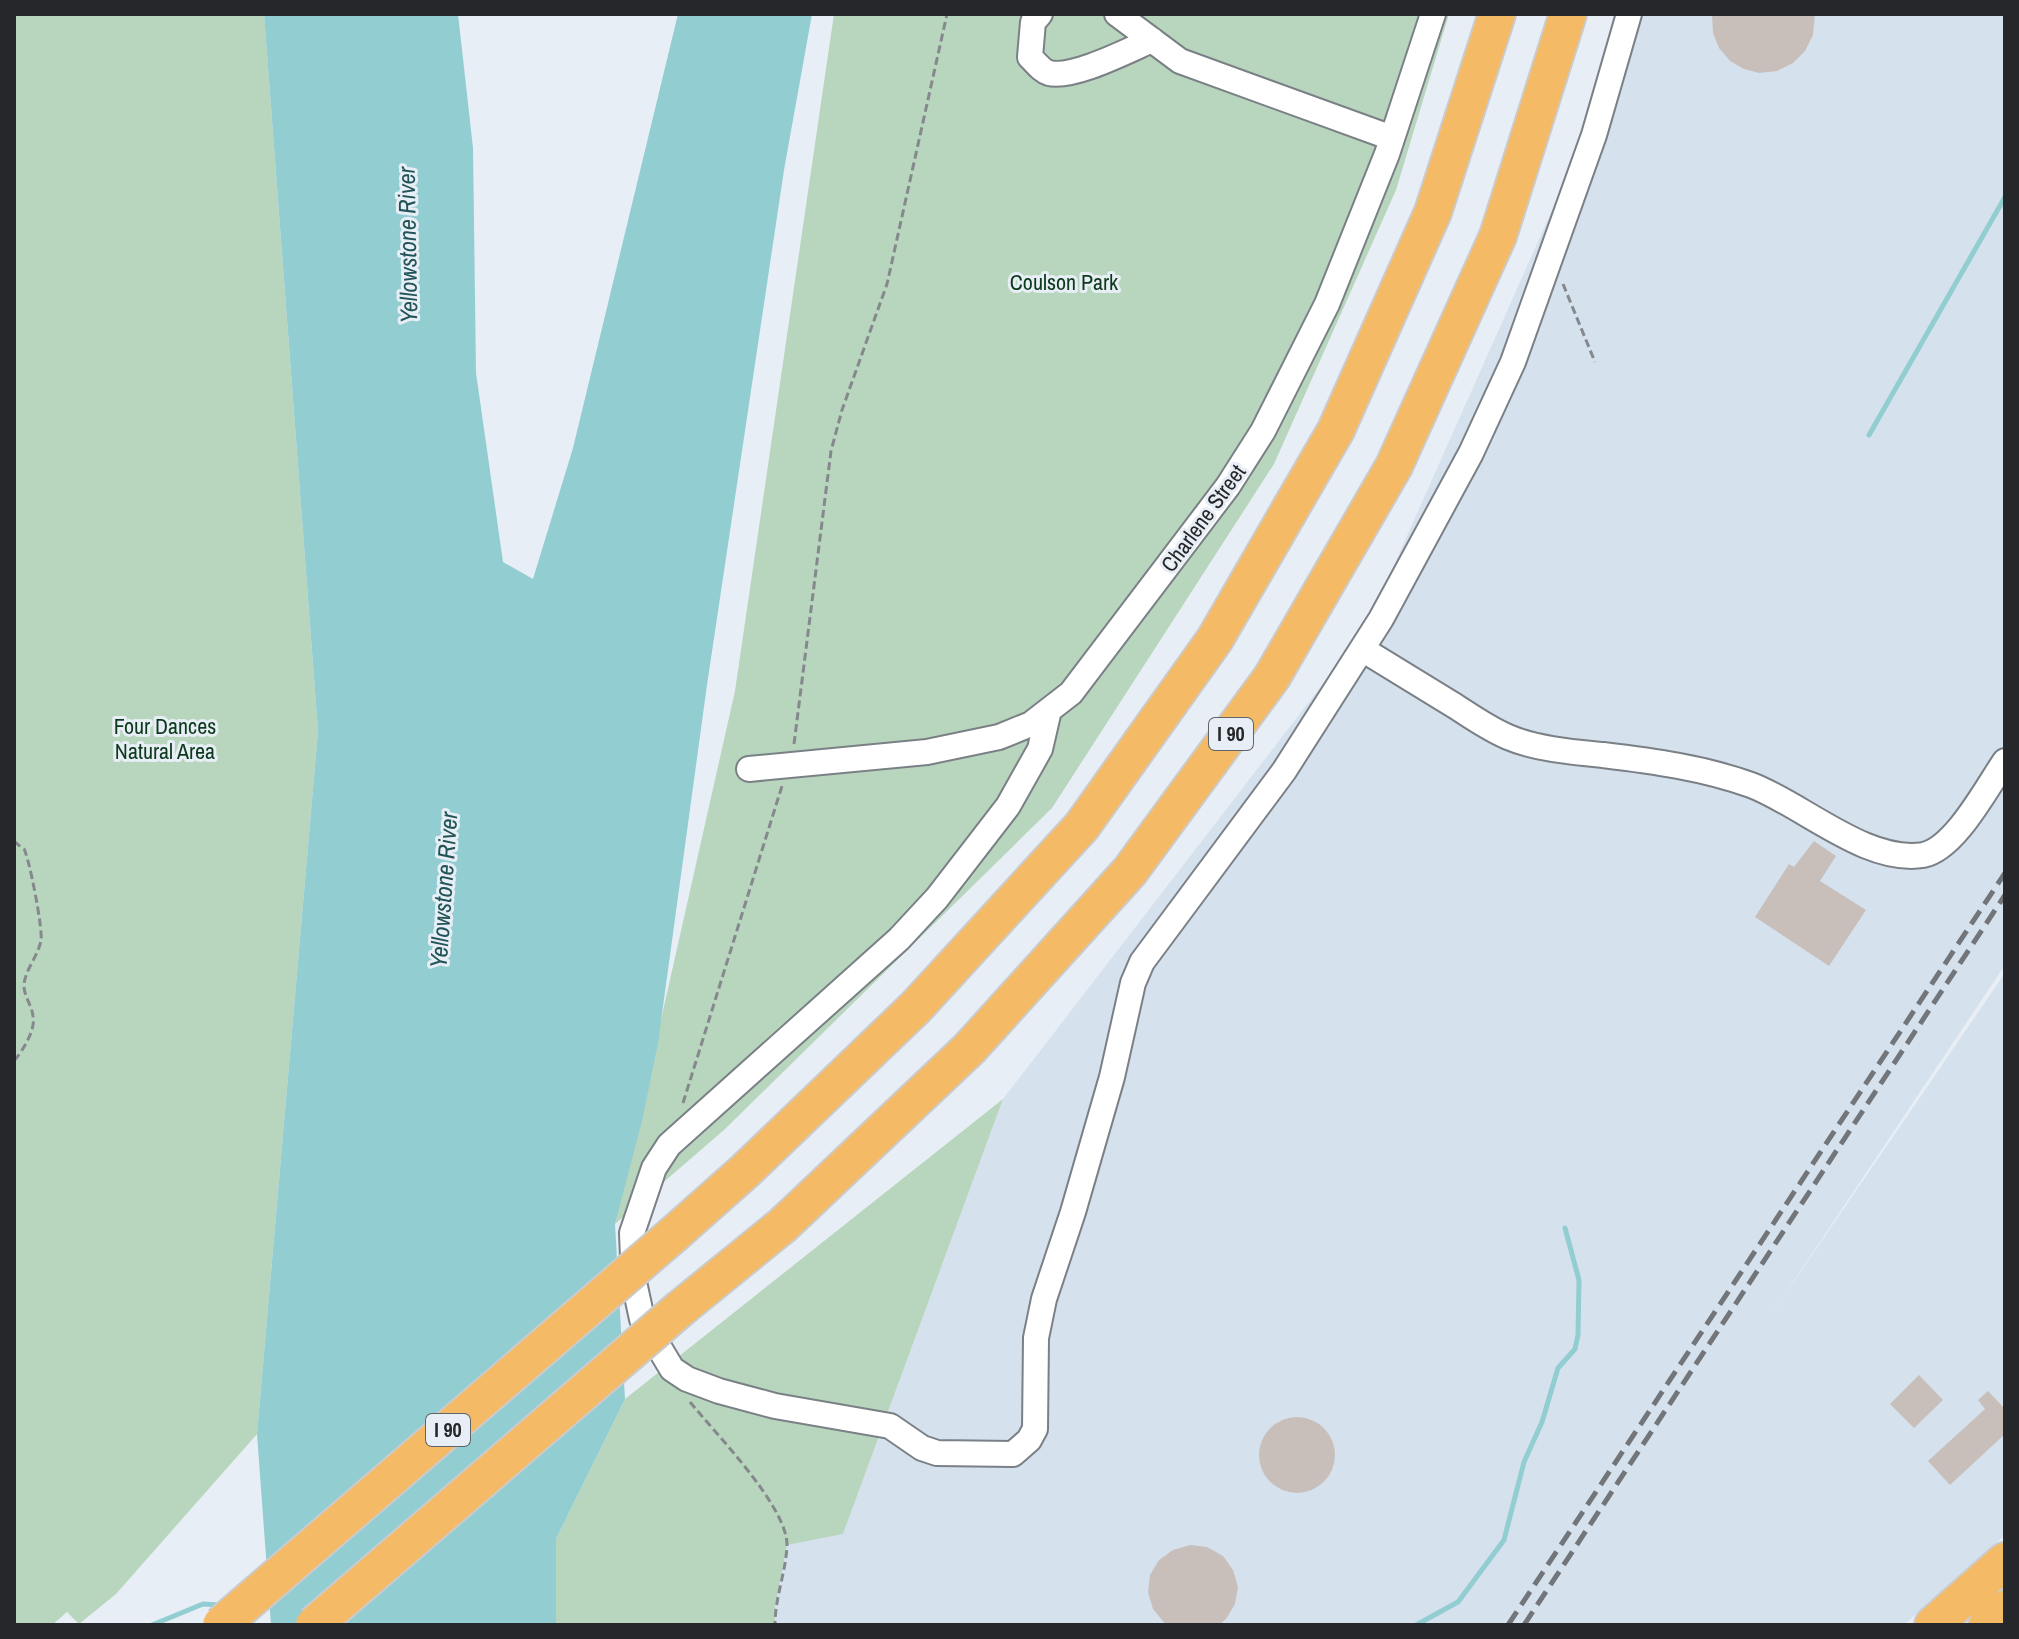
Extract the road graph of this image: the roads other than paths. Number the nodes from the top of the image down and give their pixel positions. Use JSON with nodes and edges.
{"nodes":[{"id":1,"x":1040,"y":14,"type":"edge"},
{"id":2,"x":1117,"y":14,"type":"edge"},
{"id":3,"x":1433,"y":14,"type":"edge"},
{"id":4,"x":1497,"y":14,"type":"edge"},
{"id":5,"x":1568,"y":14,"type":"edge"},
{"id":6,"x":1629,"y":14,"type":"edge"},
{"id":7,"x":1152,"y":40,"type":"junction"},
{"id":8,"x":1392,"y":138,"type":"junction"},
{"id":9,"x":1362,"y":649,"type":"junction"},
{"id":10,"x":1049,"y":710,"type":"junction"},
{"id":11,"x":2005,"y":761,"type":"edge"},
{"id":12,"x":749,"y":769,"type":"dead end"},
{"id":13,"x":2005,"y":1561,"type":"edge"},
{"id":14,"x":2005,"y":1609,"type":"edge"},
{"id":15,"x":221,"y":1625,"type":"edge"},
{"id":16,"x":314,"y":1625,"type":"edge"},
{"id":17,"x":1933,"y":1625,"type":"edge"},
{"id":18,"x":1987,"y":1625,"type":"edge"}],
"edges":[{"from":1,"to":7,"type":"street"},
{"from":2,"to":7,"type":"street"},
{"from":3,"to":8,"type":"street","name":"Charlene Street"},
{"from":4,"to":15,"type":"highway","number":"I 90","bridge":true},
{"from":5,"to":16,"type":"highway","number":"I 90","bridge":true},
{"from":6,"to":9,"type":"street"},
{"from":7,"to":8,"type":"street"},
{"from":8,"to":10,"type":"street","name":"Charlene Street"},
{"from":9,"to":10,"type":"street"},
{"from":9,"to":11,"type":"street"},
{"from":10,"to":12,"type":"street","name":"Charlene Street"},
{"from":13,"to":17,"type":"highway"},
{"from":14,"to":18,"type":"highway"}]}
